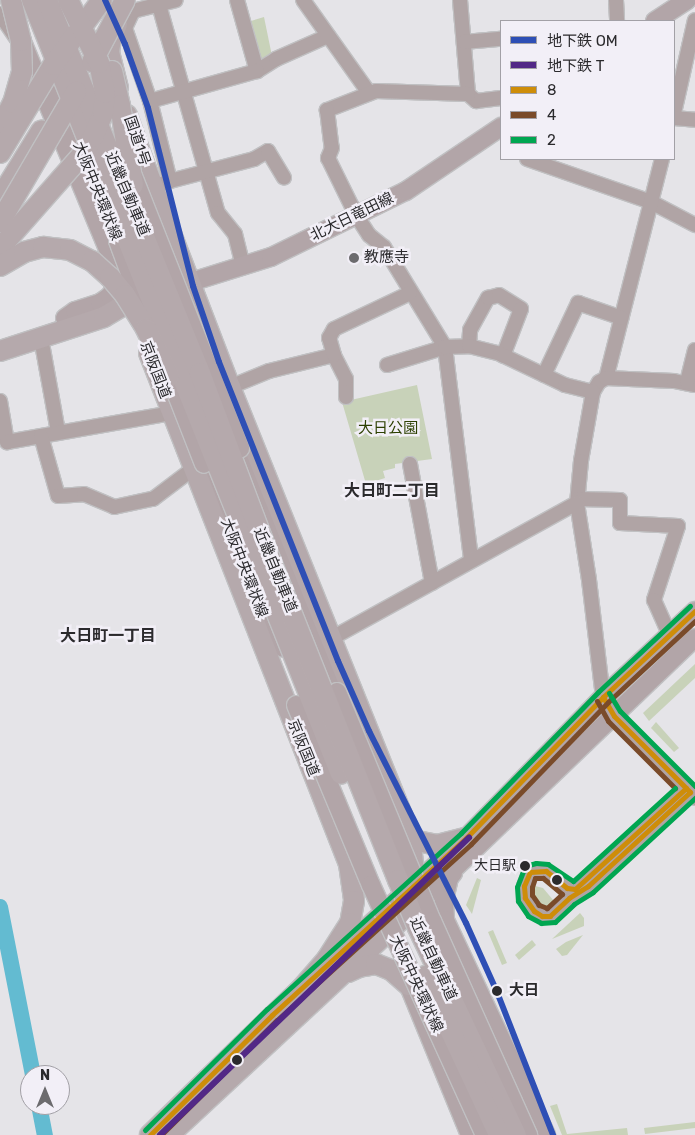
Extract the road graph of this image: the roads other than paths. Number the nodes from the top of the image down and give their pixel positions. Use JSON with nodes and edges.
{"nodes":[{"id":1,"x":3,"y":0,"type":"edge"},
{"id":2,"x":9,"y":0,"type":"edge"},
{"id":3,"x":32,"y":0,"type":"edge"},
{"id":4,"x":41,"y":0,"type":"edge"},
{"id":5,"x":48,"y":0,"type":"edge"},
{"id":6,"x":68,"y":0,"type":"edge"},
{"id":7,"x":74,"y":0,"type":"edge"},
{"id":8,"x":83,"y":0,"type":"edge"},
{"id":9,"x":102,"y":0,"type":"edge"},
{"id":10,"x":108,"y":0,"type":"edge"},
{"id":11,"x":121,"y":0,"type":"edge"},
{"id":12,"x":125,"y":0,"type":"edge"},
{"id":13,"x":130,"y":0,"type":"edge"},
{"id":14,"x":176,"y":0,"type":"edge"},
{"id":15,"x":236,"y":0,"type":"edge"},
{"id":16,"x":303,"y":0,"type":"edge"},
{"id":17,"x":460,"y":0,"type":"edge"},
{"id":18,"x":616,"y":0,"type":"edge"},
{"id":19,"x":687,"y":0,"type":"edge"},
{"id":20,"x":158,"y":5,"type":"junction"},
{"id":21,"x":0,"y":14,"type":"edge"},
{"id":22,"x":617,"y":20,"type":"edge"},
{"id":23,"x":657,"y":20,"type":"edge"},
{"id":24,"x":695,"y":20,"type":"edge"},
{"id":25,"x":328,"y":36,"type":"junction"},
{"id":26,"x":500,"y":39,"type":"edge"},
{"id":27,"x":464,"y":42,"type":"junction"},
{"id":28,"x":28,"y":55,"type":"junction"},
{"id":29,"x":257,"y":71,"type":"junction"},
{"id":30,"x":69,"y":73,"type":"junction"},
{"id":31,"x":182,"y":92,"type":"junction"},
{"id":32,"x":369,"y":93,"type":"junction"},
{"id":33,"x":468,"y":94,"type":"junction"},
{"id":34,"x":500,"y":98,"type":"edge"},
{"id":35,"x":150,"y":101,"type":"junction"},
{"id":36,"x":675,"y":109,"type":"edge"},
{"id":37,"x":675,"y":118,"type":"edge"},
{"id":38,"x":695,"y":120,"type":"edge"},
{"id":39,"x":0,"y":128,"type":"edge"},
{"id":40,"x":36,"y":128,"type":"junction"},
{"id":41,"x":500,"y":128,"type":"edge"},
{"id":42,"x":0,"y":152,"type":"edge"},
{"id":43,"x":530,"y":160,"type":"edge"},
{"id":44,"x":662,"y":160,"type":"edge"},
{"id":45,"x":144,"y":163,"type":"junction"},
{"id":46,"x":205,"y":172,"type":"junction"},
{"id":47,"x":0,"y":175,"type":"edge"},
{"id":48,"x":284,"y":178,"type":"dead end"},
{"id":49,"x":161,"y":184,"type":"junction"},
{"id":50,"x":0,"y":198,"type":"edge"},
{"id":51,"x":651,"y":202,"type":"junction"},
{"id":52,"x":356,"y":215,"type":"junction"},
{"id":53,"x":0,"y":222,"type":"edge"},
{"id":54,"x":695,"y":225,"type":"edge"},
{"id":55,"x":107,"y":246,"type":"junction"},
{"id":56,"x":0,"y":248,"type":"edge"},
{"id":57,"x":149,"y":248,"type":"junction"},
{"id":58,"x":0,"y":266,"type":"edge"},
{"id":59,"x":243,"y":267,"type":"junction"},
{"id":60,"x":191,"y":282,"type":"junction"},
{"id":61,"x":158,"y":292,"type":"junction"},
{"id":62,"x":410,"y":293,"type":"junction"},
{"id":63,"x":129,"y":302,"type":"junction"},
{"id":64,"x":104,"y":317,"type":"junction"},
{"id":65,"x":66,"y":318,"type":"junction"},
{"id":66,"x":622,"y":318,"type":"junction"},
{"id":67,"x":41,"y":338,"type":"junction"},
{"id":68,"x":0,"y":339,"type":"edge"},
{"id":69,"x":146,"y":345,"type":"junction"},
{"id":70,"x":469,"y":346,"type":"junction"},
{"id":71,"x":445,"y":347,"type":"junction"},
{"id":72,"x":695,"y":350,"type":"edge"},
{"id":73,"x":0,"y":351,"type":"edge"},
{"id":74,"x":334,"y":355,"type":"junction"},
{"id":75,"x":503,"y":356,"type":"junction"},
{"id":76,"x":387,"y":365,"type":"dead end"},
{"id":77,"x":544,"y":375,"type":"junction"},
{"id":78,"x":606,"y":378,"type":"junction"},
{"id":79,"x":691,"y":384,"type":"edge"},
{"id":80,"x":230,"y":387,"type":"junction"},
{"id":81,"x":593,"y":392,"type":"junction"},
{"id":82,"x":346,"y":397,"type":"dead end"},
{"id":83,"x":0,"y":402,"type":"edge"},
{"id":84,"x":172,"y":413,"type":"junction"},
{"id":85,"x":58,"y":432,"type":"junction"},
{"id":86,"x":41,"y":436,"type":"junction"},
{"id":87,"x":410,"y":464,"type":"dead end"},
{"id":88,"x":199,"y":466,"type":"junction"},
{"id":89,"x":255,"y":468,"type":"junction"},
{"id":90,"x":577,"y":501,"type":"junction"},
{"id":91,"x":272,"y":518,"type":"junction"},
{"id":92,"x":249,"y":546,"type":"junction"},
{"id":93,"x":472,"y":560,"type":"junction"},
{"id":94,"x":297,"y":571,"type":"junction"},
{"id":95,"x":432,"y":583,"type":"junction"},
{"id":96,"x":252,"y":600,"type":"junction"},
{"id":97,"x":695,"y":611,"type":"edge"},
{"id":98,"x":669,"y":633,"type":"junction"},
{"id":99,"x":332,"y":638,"type":"junction"},
{"id":100,"x":695,"y":638,"type":"edge"},
{"id":101,"x":276,"y":667,"type":"junction"},
{"id":102,"x":603,"y":698,"type":"junction"},
{"id":103,"x":614,"y":716,"type":"junction"},
{"id":104,"x":690,"y":793,"type":"edge"},
{"id":105,"x":410,"y":835,"type":"junction"},
{"id":106,"x":470,"y":843,"type":"junction"},
{"id":107,"x":349,"y":864,"type":"junction"},
{"id":108,"x":404,"y":904,"type":"junction"},
{"id":109,"x":444,"y":920,"type":"junction"},
{"id":110,"x":332,"y":984,"type":"junction"},
{"id":111,"x":408,"y":985,"type":"junction"},
{"id":112,"x":301,"y":988,"type":"junction"},
{"id":113,"x":150,"y":1135,"type":"edge"},
{"id":114,"x":169,"y":1135,"type":"edge"},
{"id":115,"x":470,"y":1135,"type":"edge"},
{"id":116,"x":485,"y":1135,"type":"edge"},
{"id":117,"x":499,"y":1135,"type":"edge"},
{"id":118,"x":508,"y":1135,"type":"edge"},
{"id":119,"x":516,"y":1135,"type":"edge"},
{"id":120,"x":521,"y":1135,"type":"edge"},
{"id":121,"x":528,"y":1135,"type":"edge"},
{"id":122,"x":546,"y":1135,"type":"edge"}],
"edges":[{"from":1,"to":28,"type":"main road"},
{"from":2,"to":39,"type":"highway","bridge":true},
{"from":2,"to":88,"type":"main road","name":"大阪中央環状線","bridge":true},
{"from":3,"to":92,"type":"highway","name":"近畿自動車道","bridge":true},
{"from":4,"to":61,"type":"main road"},
{"from":5,"to":57,"type":"highway","name":"近畿自動車道","bridge":true},
{"from":6,"to":56,"type":"highway","bridge":true},
{"from":6,"to":89,"type":"main road","bridge":true},
{"from":7,"to":45,"type":"highway"},
{"from":8,"to":57,"type":"highway","bridge":true},
{"from":9,"to":42,"type":"highway","bridge":true},
{"from":10,"to":30,"type":"highway","bridge":true},
{"from":11,"to":30,"type":"highway","bridge":true},
{"from":12,"to":53,"type":"highway","bridge":true},
{"from":13,"to":45,"type":"highway","name":"国道1号"},
{"from":14,"to":20,"type":"street"},
{"from":15,"to":29,"type":"street"},
{"from":16,"to":25,"type":"street"},
{"from":17,"to":27,"type":"street"},
{"from":18,"to":22,"type":"street"},
{"from":19,"to":23,"type":"main road"},
{"from":20,"to":31,"type":"street"},
{"from":20,"to":35,"type":"street"},
{"from":21,"to":28,"type":"street"},
{"from":24,"to":36,"type":"street"},
{"from":25,"to":29,"type":"street"},
{"from":25,"to":32,"type":"street"},
{"from":26,"to":27,"type":"street"},
{"from":27,"to":33,"type":"street"},
{"from":28,"to":55,"type":"main road"},
{"from":29,"to":31,"type":"street"},
{"from":30,"to":40,"type":"highway"},
{"from":31,"to":35,"type":"street"},
{"from":31,"to":46,"type":"street"},
{"from":32,"to":33,"type":"street"},
{"from":32,"to":52,"type":"street"},
{"from":33,"to":34,"type":"street"},
{"from":35,"to":49,"type":"street"},
{"from":37,"to":38,"type":"street"},
{"from":40,"to":47,"type":"highway"},
{"from":40,"to":50,"type":"highway"},
{"from":41,"to":52,"type":"main road","name":"北大日竜田線"},
{"from":43,"to":51,"type":"street"},
{"from":44,"to":51,"type":"street"},
{"from":45,"to":49,"type":"highway","name":"国道1号"},
{"from":46,"to":48,"type":"street"},
{"from":46,"to":49,"type":"street"},
{"from":46,"to":59,"type":"street"},
{"from":49,"to":60,"type":"highway","name":"国道1号"},
{"from":51,"to":54,"type":"street"},
{"from":51,"to":66,"type":"street"},
{"from":52,"to":59,"type":"main road","name":"北大日竜田線"},
{"from":52,"to":62,"type":"street"},
{"from":55,"to":63,"type":"main road"},
{"from":55,"to":65,"type":"main road"},
{"from":57,"to":119,"type":"highway","name":"近畿自動車道","bridge":true},
{"from":58,"to":92,"type":"highway","bridge":true},
{"from":59,"to":60,"type":"main road","name":"北大日竜田線"},
{"from":60,"to":61,"type":"highway"},
{"from":60,"to":80,"type":"highway"},
{"from":61,"to":63,"type":"highway"},
{"from":62,"to":71,"type":"street"},
{"from":62,"to":74,"type":"street"},
{"from":63,"to":64,"type":"highway"},
{"from":63,"to":65,"type":"highway"},
{"from":63,"to":69,"type":"highway","name":"京阪国道"},
{"from":64,"to":67,"type":"highway"},
{"from":64,"to":69,"type":"highway"},
{"from":65,"to":68,"type":"highway"},
{"from":66,"to":77,"type":"street"},
{"from":66,"to":78,"type":"street"},
{"from":67,"to":73,"type":"highway"},
{"from":67,"to":85,"type":"street"},
{"from":69,"to":84,"type":"highway","name":"京阪国道"},
{"from":70,"to":71,"type":"street"},
{"from":70,"to":75,"type":"street"},
{"from":70,"to":75,"type":"street"},
{"from":71,"to":76,"type":"street"},
{"from":71,"to":93,"type":"street"},
{"from":72,"to":79,"type":"street"},
{"from":74,"to":80,"type":"street"},
{"from":74,"to":82,"type":"street"},
{"from":75,"to":77,"type":"street"},
{"from":77,"to":81,"type":"street"},
{"from":78,"to":79,"type":"street"},
{"from":78,"to":81,"type":"street"},
{"from":80,"to":89,"type":"highway"},
{"from":81,"to":90,"type":"street"},
{"from":83,"to":86,"type":"street"},
{"from":84,"to":85,"type":"street"},
{"from":84,"to":88,"type":"highway","name":"京阪国道"},
{"from":85,"to":86,"type":"street"},
{"from":86,"to":88,"type":"street"},
{"from":87,"to":95,"type":"street"},
{"from":88,"to":96,"type":"highway","name":"京阪国道"},
{"from":89,"to":91,"type":"main road"},
{"from":89,"to":94,"type":"highway"},
{"from":90,"to":93,"type":"street"},
{"from":90,"to":98,"type":"street"},
{"from":90,"to":102,"type":"street"},
{"from":91,"to":94,"type":"main road"},
{"from":91,"to":108,"type":"main road"},
{"from":92,"to":117,"type":"highway","name":"近畿自動車道","bridge":true},
{"from":93,"to":95,"type":"street"},
{"from":94,"to":99,"type":"highway"},
{"from":94,"to":121,"type":"main road","bridge":true},
{"from":95,"to":99,"type":"street"},
{"from":96,"to":101,"type":"highway","name":"京阪国道"},
{"from":96,"to":101,"type":"main road","name":"大阪中央環状線"},
{"from":96,"to":108,"type":"main road"},
{"from":97,"to":98,"type":"main road"},
{"from":98,"to":102,"type":"main road"},
{"from":99,"to":105,"type":"highway"},
{"from":100,"to":103,"type":"main road"},
{"from":101,"to":107,"type":"highway","name":"京阪国道"},
{"from":101,"to":116,"type":"main road","name":"大阪中央環状線","bridge":true},
{"from":102,"to":103,"type":"street"},
{"from":102,"to":106,"type":"main road"},
{"from":103,"to":104,"type":"street"},
{"from":103,"to":106,"type":"main road"},
{"from":104,"to":104,"type":"street"},
{"from":105,"to":106,"type":"highway"},
{"from":105,"to":108,"type":"highway"},
{"from":106,"to":108,"type":"main road"},
{"from":106,"to":109,"type":"main road"},
{"from":107,"to":108,"type":"highway"},
{"from":107,"to":112,"type":"highway","name":"京阪国道"},
{"from":108,"to":109,"type":"main road"},
{"from":108,"to":110,"type":"highway"},
{"from":108,"to":111,"type":"main road"},
{"from":108,"to":112,"type":"main road"},
{"from":108,"to":118,"type":"main road"},
{"from":108,"to":120,"type":"main road"},
{"from":109,"to":122,"type":"main road"},
{"from":110,"to":111,"type":"highway"},
{"from":110,"to":114,"type":"highway"},
{"from":111,"to":115,"type":"main road"},
{"from":112,"to":113,"type":"highway","name":"京阪国道"}]}
